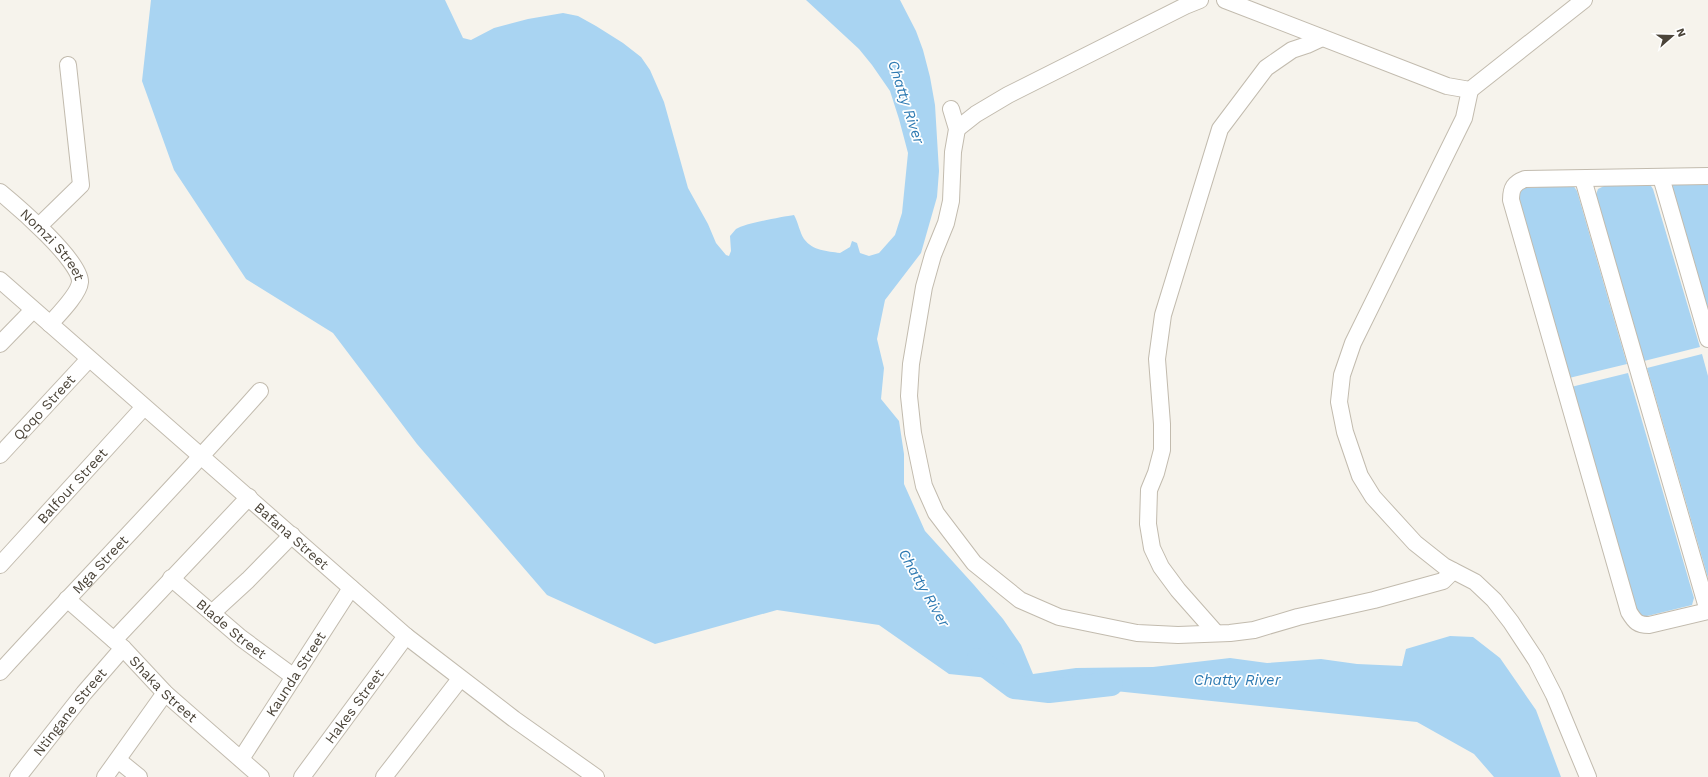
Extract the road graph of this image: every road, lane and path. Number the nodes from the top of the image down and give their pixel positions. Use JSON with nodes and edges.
{"nodes":[{"id":1,"x":1200,"y":0,"type":"edge"},
{"id":2,"x":1225,"y":0,"type":"edge"},
{"id":3,"x":1584,"y":0,"type":"edge"},
{"id":4,"x":1322,"y":38,"type":"junction"},
{"id":5,"x":68,"y":65,"type":"dead end"},
{"id":6,"x":1470,"y":90,"type":"junction"},
{"id":7,"x":951,"y":109,"type":"dead end"},
{"id":8,"x":957,"y":129,"type":"junction"},
{"id":9,"x":1708,"y":176,"type":"edge"},
{"id":10,"x":1661,"y":177,"type":"junction"},
{"id":11,"x":1583,"y":178,"type":"junction"},
{"id":12,"x":0,"y":192,"type":"edge"},
{"id":13,"x":39,"y":226,"type":"junction"},
{"id":14,"x":0,"y":280,"type":"edge"},
{"id":15,"x":33,"y":310,"type":"junction"},
{"id":16,"x":50,"y":324,"type":"junction"},
{"id":17,"x":1708,"y":339,"type":"edge"},
{"id":18,"x":0,"y":344,"type":"edge"},
{"id":19,"x":90,"y":360,"type":"junction"},
{"id":20,"x":260,"y":391,"type":"dead end"},
{"id":21,"x":144,"y":407,"type":"junction"},
{"id":22,"x":0,"y":455,"type":"edge"},
{"id":23,"x":202,"y":457,"type":"junction"},
{"id":24,"x":249,"y":497,"type":"junction"},
{"id":25,"x":292,"y":535,"type":"junction"},
{"id":26,"x":0,"y":565,"type":"edge"},
{"id":27,"x":1454,"y":571,"type":"junction"},
{"id":28,"x":171,"y":578,"type":"junction"},
{"id":29,"x":351,"y":588,"type":"junction"},
{"id":30,"x":67,"y":598,"type":"junction"},
{"id":31,"x":1708,"y":611,"type":"edge"},
{"id":32,"x":212,"y":613,"type":"junction"},
{"id":33,"x":1216,"y":633,"type":"junction"},
{"id":34,"x":406,"y":636,"type":"junction"},
{"id":35,"x":118,"y":644,"type":"junction"},
{"id":36,"x":0,"y":672,"type":"edge"},
{"id":37,"x":294,"y":677,"type":"junction"},
{"id":38,"x":460,"y":679,"type":"junction"},
{"id":39,"x":165,"y":693,"type":"junction"},
{"id":40,"x":118,"y":760,"type":"junction"},
{"id":41,"x":248,"y":770,"type":"edge"},
{"id":42,"x":392,"y":774,"type":"edge"},
{"id":43,"x":18,"y":777,"type":"edge"},
{"id":44,"x":105,"y":777,"type":"edge"},
{"id":45,"x":139,"y":777,"type":"edge"},
{"id":46,"x":302,"y":777,"type":"edge"},
{"id":47,"x":596,"y":777,"type":"edge"},
{"id":48,"x":1588,"y":777,"type":"edge"}],
"edges":[{"from":1,"to":8,"type":"street"},
{"from":2,"to":4,"type":"street"},
{"from":3,"to":6,"type":"street"},
{"from":4,"to":6,"type":"street"},
{"from":4,"to":33,"type":"street"},
{"from":5,"to":13,"type":"street"},
{"from":6,"to":27,"type":"street"},
{"from":7,"to":8,"type":"street"},
{"from":8,"to":33,"type":"street"},
{"from":9,"to":10,"type":"street"},
{"from":10,"to":11,"type":"street"},
{"from":10,"to":17,"type":"street"},
{"from":11,"to":31,"type":"street"},
{"from":11,"to":31,"type":"street"},
{"from":12,"to":13,"type":"street","name":"Nomzi Street"},
{"from":13,"to":16,"type":"street","name":"Nomzi Street"},
{"from":14,"to":15,"type":"street","name":"Bafana Street"},
{"from":15,"to":16,"type":"street","name":"Bafana Street"},
{"from":15,"to":18,"type":"street"},
{"from":16,"to":19,"type":"street","name":"Bafana Street"},
{"from":19,"to":21,"type":"street","name":"Bafana Street"},
{"from":19,"to":22,"type":"street","name":"Qoqo Street"},
{"from":20,"to":23,"type":"street","name":"Mga Street"},
{"from":21,"to":23,"type":"street","name":"Bafana Street"},
{"from":21,"to":26,"type":"street","name":"Balfour Street"},
{"from":23,"to":24,"type":"street","name":"Bafana Street"},
{"from":23,"to":30,"type":"street","name":"Mga Street"},
{"from":24,"to":25,"type":"street","name":"Bafana Street"},
{"from":24,"to":28,"type":"street","name":"Ntingane Street"},
{"from":25,"to":29,"type":"street","name":"Bafana Street"},
{"from":25,"to":32,"type":"street"},
{"from":27,"to":33,"type":"street"},
{"from":27,"to":48,"type":"street"},
{"from":28,"to":32,"type":"street","name":"Blade Street"},
{"from":28,"to":35,"type":"street","name":"Ntingane Street"},
{"from":29,"to":34,"type":"street","name":"Bafana Street"},
{"from":29,"to":37,"type":"street","name":"Kaunda Street"},
{"from":30,"to":35,"type":"street","name":"Shaka Street"},
{"from":30,"to":36,"type":"street","name":"Mga Street"},
{"from":32,"to":37,"type":"street","name":"Blade Street"},
{"from":34,"to":38,"type":"street","name":"Bafana Street"},
{"from":34,"to":46,"type":"street","name":"Hakes Street"},
{"from":35,"to":39,"type":"street","name":"Shaka Street"},
{"from":35,"to":43,"type":"street","name":"Ntingane Street"},
{"from":37,"to":41,"type":"street","name":"Kaunda Street"},
{"from":38,"to":42,"type":"street"},
{"from":38,"to":47,"type":"street","name":"Bafana Street"},
{"from":39,"to":40,"type":"street"},
{"from":39,"to":41,"type":"street","name":"Shaka Street"},
{"from":40,"to":44,"type":"street"},
{"from":40,"to":45,"type":"street"}]}
